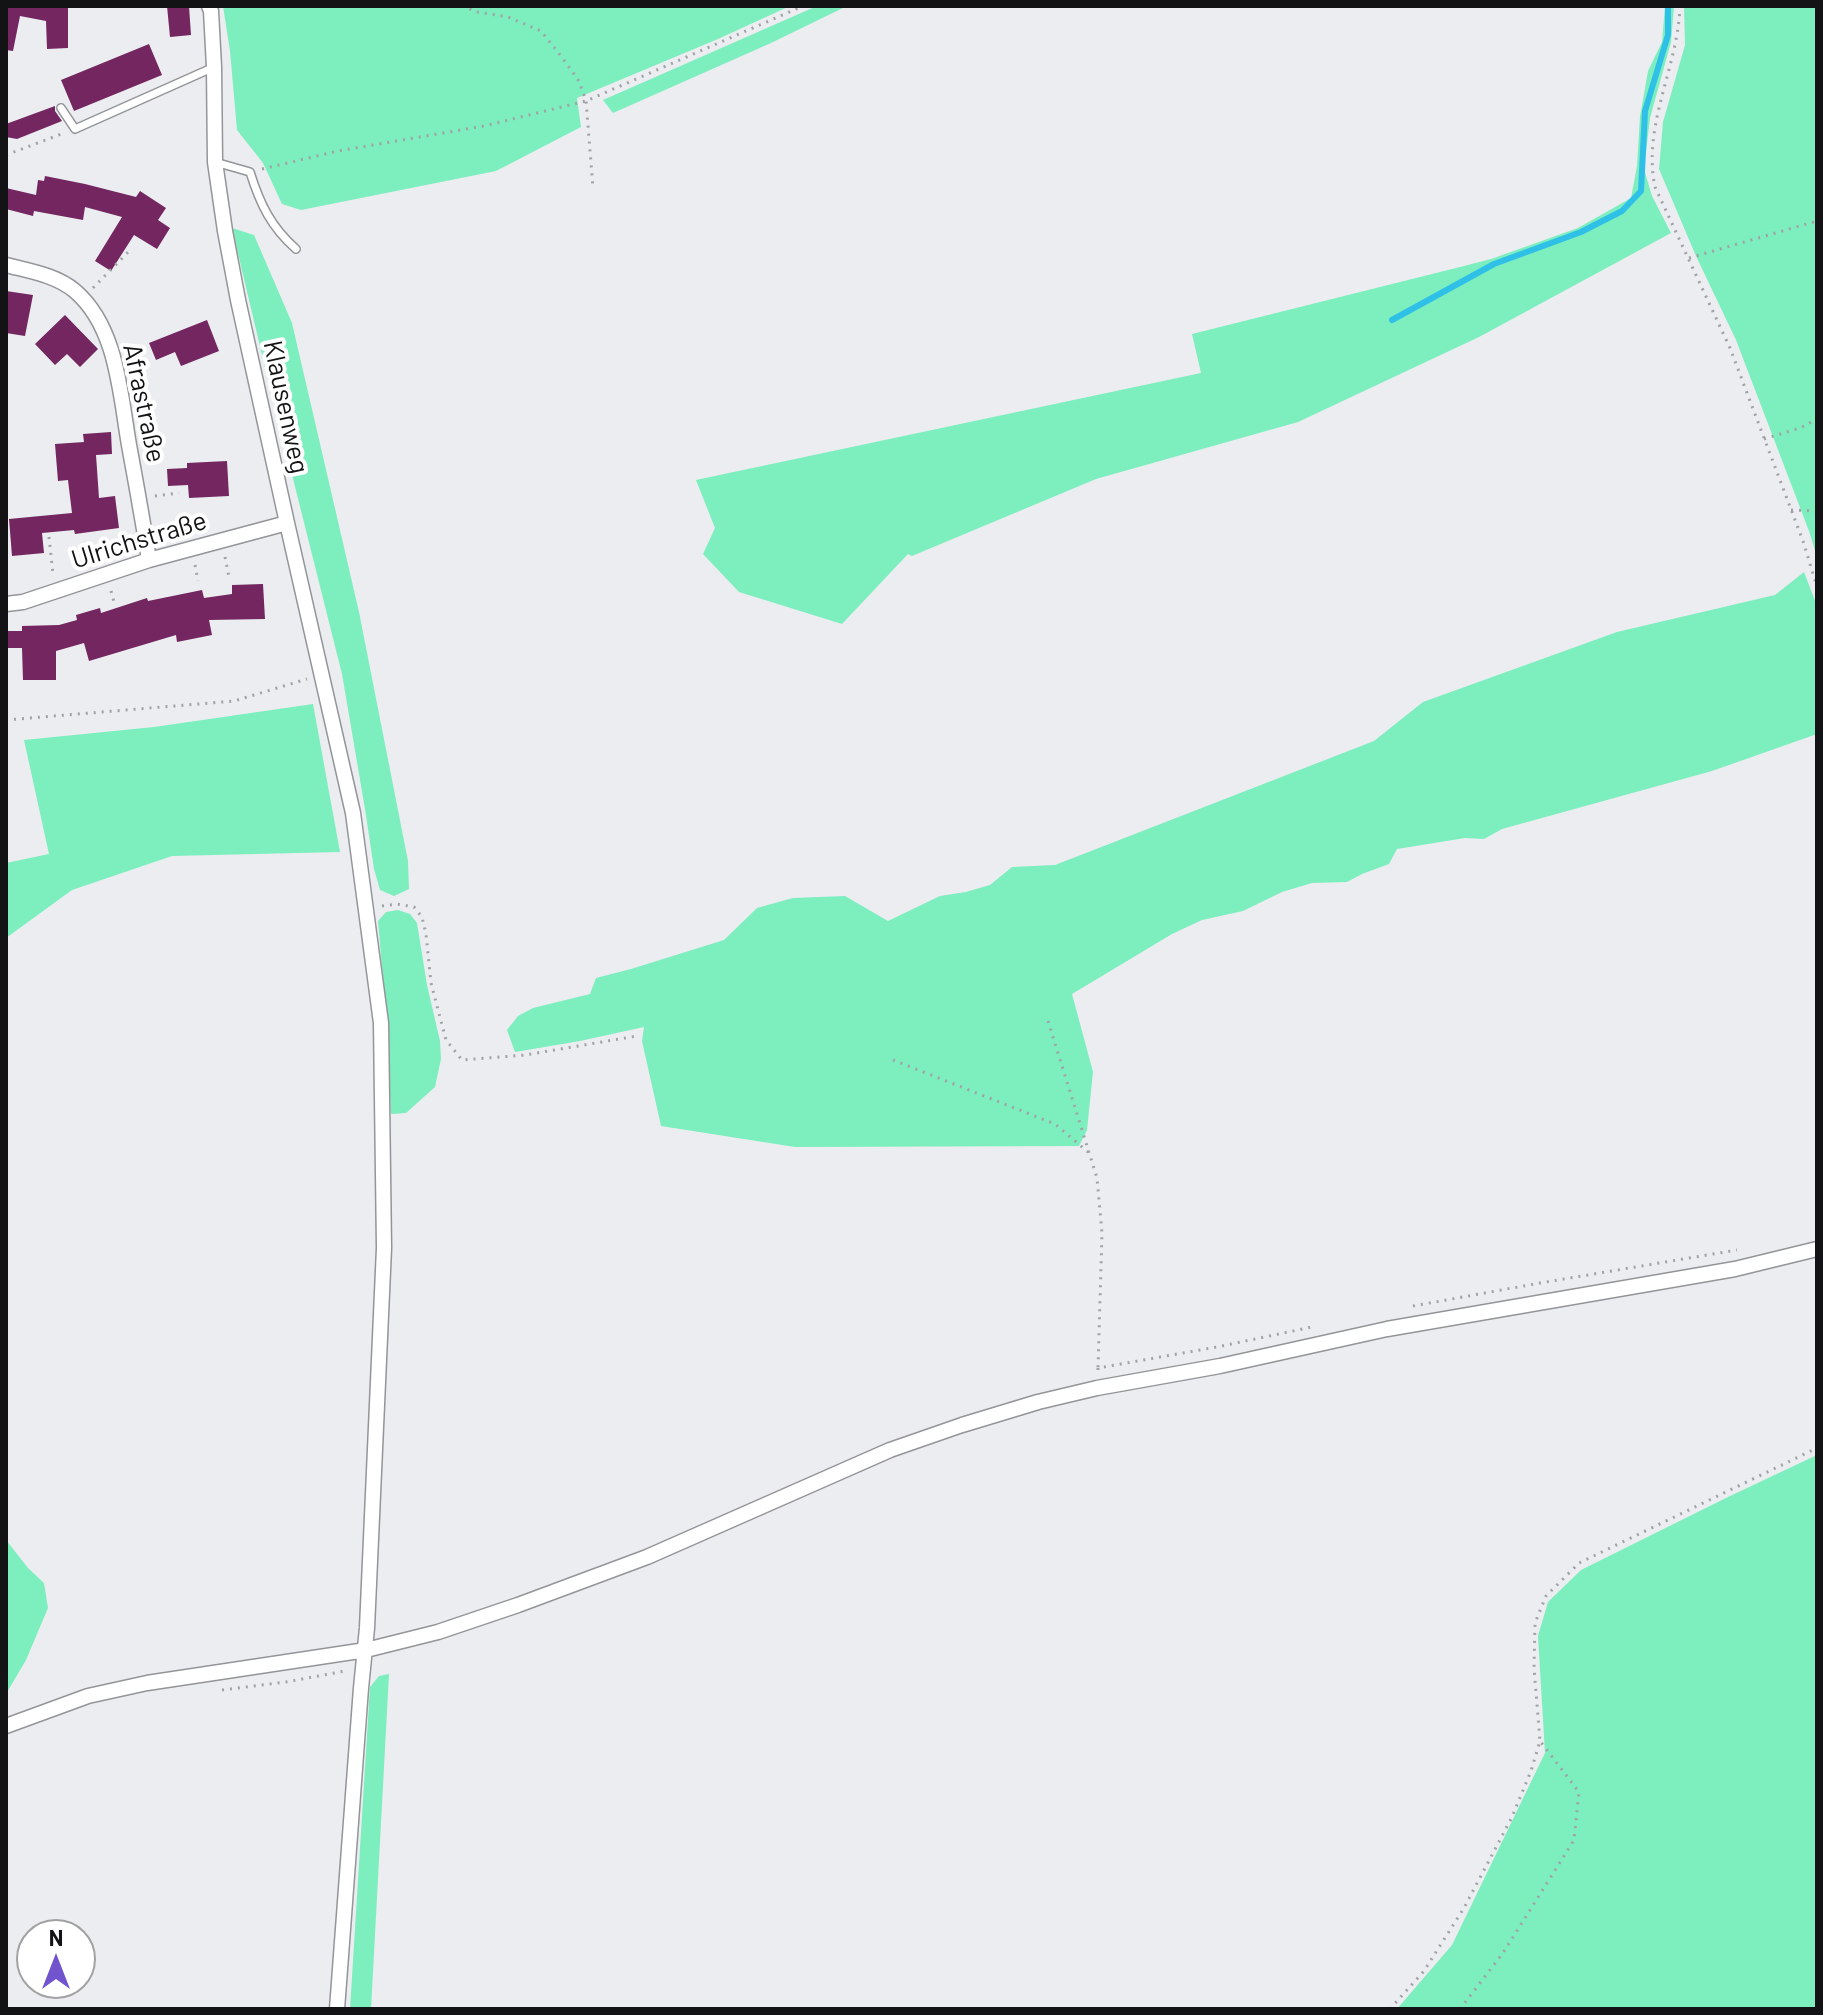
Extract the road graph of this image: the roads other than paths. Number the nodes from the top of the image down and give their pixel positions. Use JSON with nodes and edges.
{"nodes":[{"id":1,"x":209,"y":6,"type":"edge"},
{"id":2,"x":214,"y":67,"type":"junction"},
{"id":3,"x":61,"y":108,"type":"dead end"},
{"id":4,"x":215,"y":162,"type":"junction"},
{"id":5,"x":296,"y":249,"type":"dead end"},
{"id":6,"x":6,"y":265,"type":"edge"},
{"id":7,"x":287,"y":523,"type":"junction"},
{"id":8,"x":149,"y":560,"type":"junction"},
{"id":9,"x":6,"y":604,"type":"edge"},
{"id":10,"x":1817,"y":1249,"type":"edge"},
{"id":11,"x":366,"y":1650,"type":"junction"},
{"id":12,"x":6,"y":1726,"type":"edge"},
{"id":13,"x":337,"y":2009,"type":"edge"}],
"edges":[{"from":1,"to":2,"type":"street","name":"Klausenweg"},
{"from":2,"to":3,"type":"lane"},
{"from":2,"to":4,"type":"street","name":"Klausenweg"},
{"from":4,"to":5,"type":"lane"},
{"from":4,"to":7,"type":"street","name":"Klausenweg"},
{"from":6,"to":8,"type":"street","name":"Afrastraße"},
{"from":7,"to":8,"type":"street","name":"Ulrichstraße"},
{"from":7,"to":11,"type":"street","name":"Klausenweg"},
{"from":8,"to":9,"type":"street","name":"Ulrichstraße"},
{"from":10,"to":11,"type":"street"},
{"from":11,"to":12,"type":"street"},
{"from":11,"to":13,"type":"street","name":"Klausenweg"}]}
